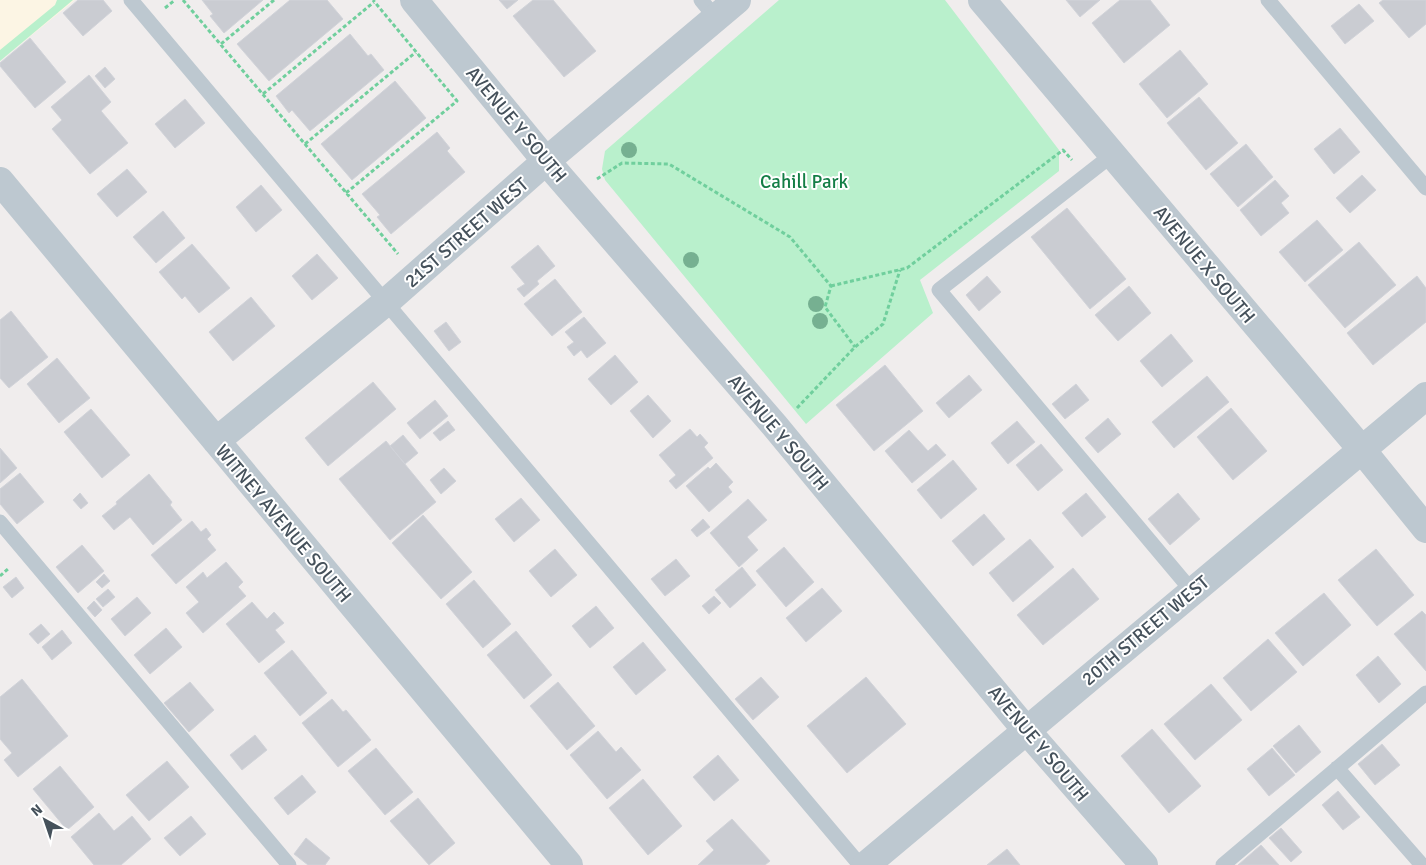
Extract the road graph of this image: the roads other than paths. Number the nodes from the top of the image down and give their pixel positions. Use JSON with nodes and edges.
{"nodes":[{"id":1,"x":131,"y":0,"type":"edge"},
{"id":2,"x":414,"y":0,"type":"edge"},
{"id":3,"x":736,"y":0,"type":"edge"},
{"id":4,"x":982,"y":0,"type":"edge"},
{"id":5,"x":1268,"y":0,"type":"edge"},
{"id":6,"x":708,"y":9,"type":"edge"},
{"id":7,"x":1112,"y":155,"type":"junction"},
{"id":8,"x":546,"y":161,"type":"junction"},
{"id":9,"x":0,"y":181,"type":"edge"},
{"id":10,"x":1426,"y":188,"type":"edge"},
{"id":11,"x":385,"y":303,"type":"junction"},
{"id":12,"x":1426,"y":396,"type":"edge"},
{"id":13,"x":216,"y":441,"type":"junction"},
{"id":14,"x":1362,"y":450,"type":"junction"},
{"id":15,"x":0,"y":522,"type":"edge"},
{"id":16,"x":1426,"y":529,"type":"edge"},
{"id":17,"x":1192,"y":591,"type":"junction"},
{"id":18,"x":1426,"y":693,"type":"edge"},
{"id":19,"x":1026,"y":730,"type":"junction"},
{"id":20,"x":1337,"y":768,"type":"junction"},
{"id":21,"x":290,"y":865,"type":"edge"},
{"id":22,"x":569,"y":865,"type":"edge"},
{"id":23,"x":860,"y":865,"type":"edge"},
{"id":24,"x":866,"y":865,"type":"edge"},
{"id":25,"x":1144,"y":865,"type":"edge"},
{"id":26,"x":1223,"y":865,"type":"edge"},
{"id":27,"x":1422,"y":865,"type":"edge"}],
"edges":[{"from":1,"to":11,"type":"lane"},
{"from":2,"to":8,"type":"street","name":"AVENUE Y SOUTH"},
{"from":3,"to":6,"type":"street","name":"21ST STREET WEST"},
{"from":4,"to":7,"type":"street","name":"AVENUE X SOUTH"},
{"from":5,"to":10,"type":"lane"},
{"from":6,"to":8,"type":"street","name":"21ST STREET WEST"},
{"from":7,"to":14,"type":"street","name":"AVENUE X SOUTH"},
{"from":7,"to":17,"type":"lane"},
{"from":8,"to":11,"type":"street","name":"21ST STREET WEST"},
{"from":8,"to":19,"type":"street","name":"AVENUE Y SOUTH"},
{"from":9,"to":13,"type":"street","name":"WITNEY AVENUE SOUTH"},
{"from":11,"to":13,"type":"street","name":"21ST STREET WEST"},
{"from":11,"to":23,"type":"lane"},
{"from":12,"to":14,"type":"street","name":"20TH STREET WEST"},
{"from":13,"to":22,"type":"street","name":"WITNEY AVENUE SOUTH"},
{"from":14,"to":16,"type":"street","name":"AVENUE X SOUTH"},
{"from":14,"to":17,"type":"street","name":"20TH STREET WEST"},
{"from":15,"to":21,"type":"lane"},
{"from":17,"to":19,"type":"street","name":"20TH STREET WEST"},
{"from":18,"to":20,"type":"lane"},
{"from":19,"to":24,"type":"street","name":"20TH STREET WEST"},
{"from":19,"to":25,"type":"street","name":"AVENUE Y SOUTH"},
{"from":20,"to":26,"type":"lane"},
{"from":20,"to":27,"type":"lane"}]}
